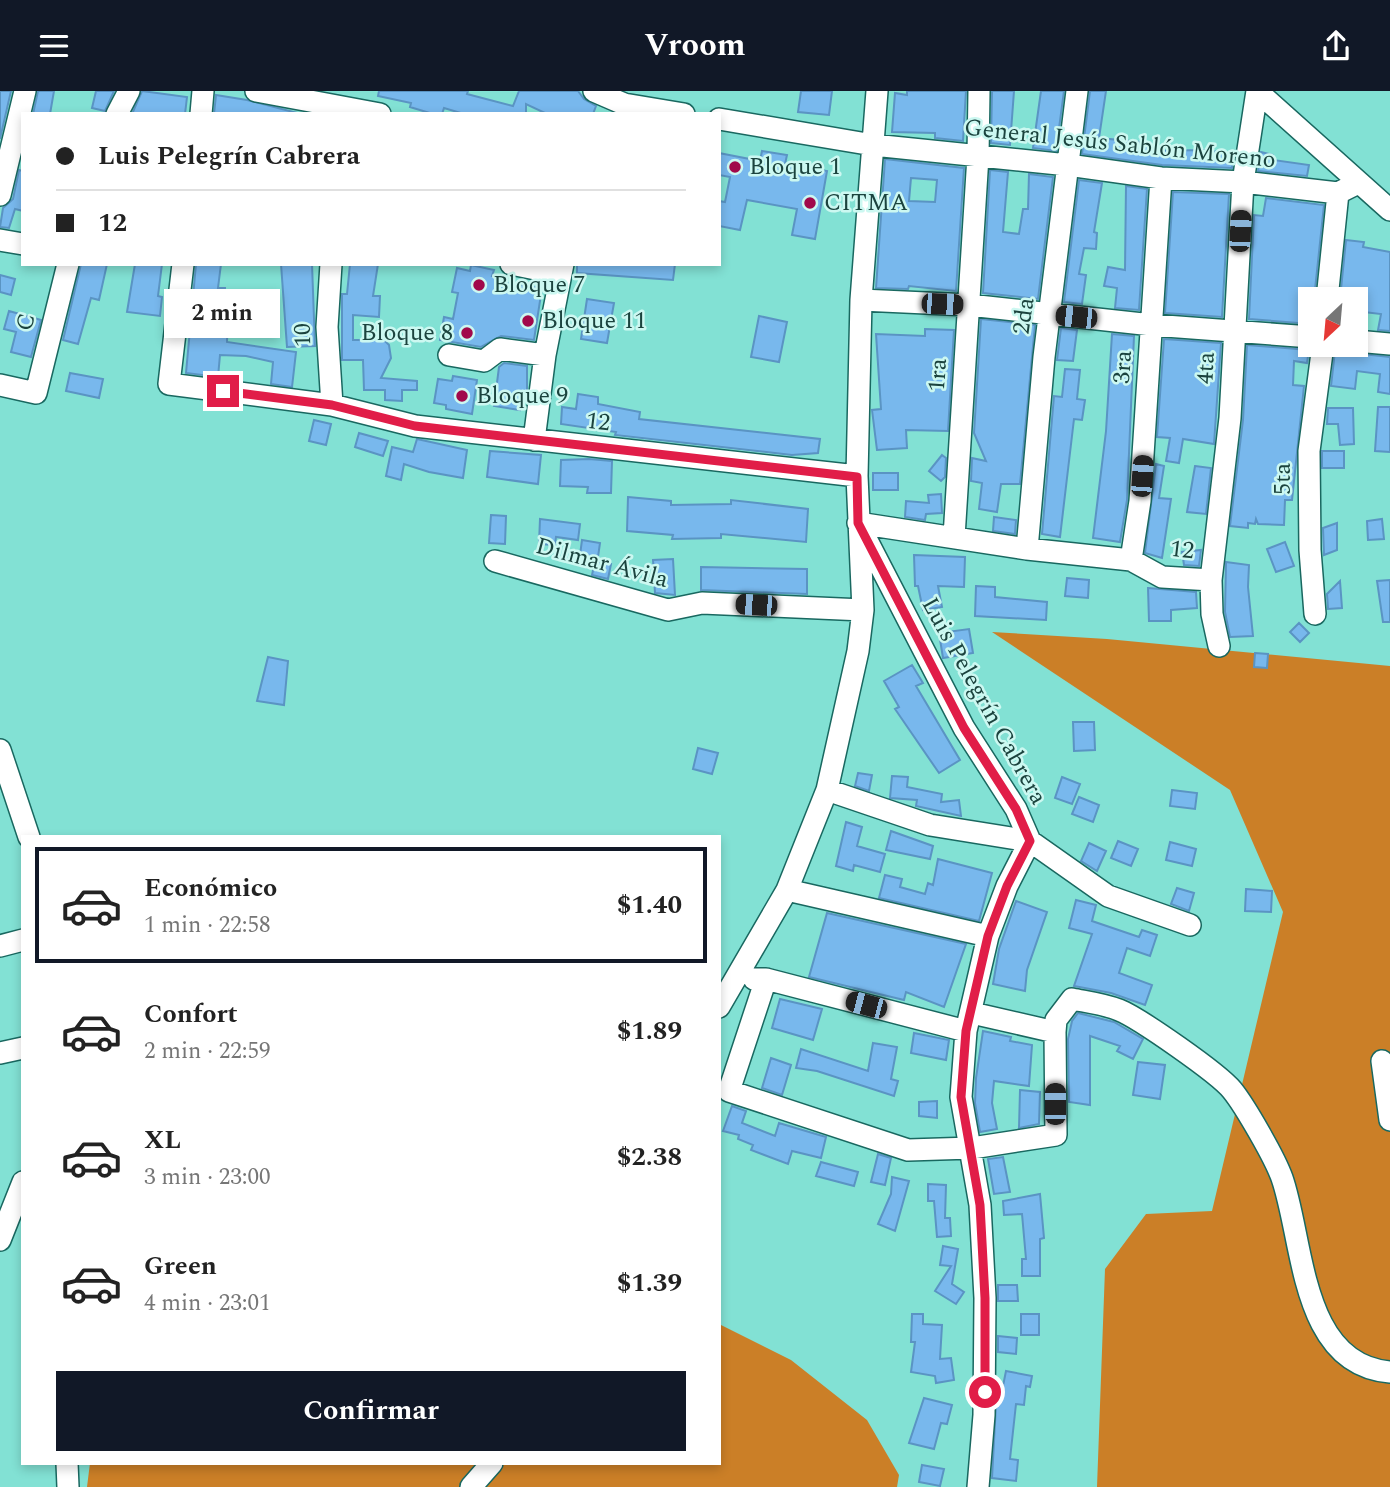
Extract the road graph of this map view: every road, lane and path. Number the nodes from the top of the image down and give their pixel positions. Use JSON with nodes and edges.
{"nodes":[{"id":1,"x":25,"y":91,"type":"edge"},
{"id":2,"x":130,"y":91,"type":"edge"},
{"id":3,"x":203,"y":91,"type":"edge"},
{"id":4,"x":256,"y":91,"type":"edge"},
{"id":5,"x":594,"y":91,"type":"edge"},
{"id":6,"x":877,"y":91,"type":"edge"},
{"id":7,"x":978,"y":91,"type":"edge"},
{"id":8,"x":1077,"y":91,"type":"edge"},
{"id":9,"x":1257,"y":91,"type":"edge"},
{"id":10,"x":623,"y":109,"type":"edge"},
{"id":11,"x":118,"y":112,"type":"edge"},
{"id":12,"x":201,"y":112,"type":"edge"},
{"id":13,"x":351,"y":112,"type":"edge"},
{"id":14,"x":660,"y":112,"type":"edge"},
{"id":15,"x":721,"y":119,"type":"edge"},
{"id":16,"x":873,"y":145,"type":"junction"},
{"id":17,"x":978,"y":156,"type":"junction"},
{"id":18,"x":1068,"y":165,"type":"junction"},
{"id":19,"x":1161,"y":178,"type":"junction"},
{"id":20,"x":1243,"y":181,"type":"junction"},
{"id":21,"x":1358,"y":183,"type":"junction"},
{"id":22,"x":1338,"y":193,"type":"junction"},
{"id":23,"x":0,"y":195,"type":"edge"},
{"id":24,"x":1390,"y":210,"type":"edge"},
{"id":25,"x":0,"y":240,"type":"edge"},
{"id":26,"x":21,"y":244,"type":"edge"},
{"id":27,"x":68,"y":266,"type":"edge"},
{"id":28,"x":183,"y":266,"type":"edge"},
{"id":29,"x":331,"y":266,"type":"edge"},
{"id":30,"x":531,"y":266,"type":"edge"},
{"id":31,"x":561,"y":269,"type":"edge"},
{"id":32,"x":1329,"y":287,"type":"edge"},
{"id":33,"x":861,"y":300,"type":"junction"},
{"id":34,"x":970,"y":305,"type":"junction"},
{"id":35,"x":1051,"y":314,"type":"junction"},
{"id":36,"x":1152,"y":325,"type":"junction"},
{"id":37,"x":1234,"y":330,"type":"junction"},
{"id":38,"x":1298,"y":336,"type":"edge"},
{"id":39,"x":1368,"y":342,"type":"edge"},
{"id":40,"x":1390,"y":344,"type":"edge"},
{"id":41,"x":449,"y":355,"type":"dead end"},
{"id":42,"x":545,"y":355,"type":"junction"},
{"id":43,"x":1321,"y":357,"type":"edge"},
{"id":44,"x":0,"y":385,"type":"edge"},
{"id":45,"x":332,"y":405,"type":"junction"},
{"id":46,"x":534,"y":440,"type":"junction"},
{"id":47,"x":857,"y":477,"type":"junction"},
{"id":48,"x":858,"y":523,"type":"junction"},
{"id":49,"x":954,"y":537,"type":"junction"},
{"id":50,"x":1027,"y":549,"type":"junction"},
{"id":51,"x":1131,"y":560,"type":"junction"},
{"id":52,"x":495,"y":561,"type":"dead end"},
{"id":53,"x":1211,"y":580,"type":"junction"},
{"id":54,"x":863,"y":610,"type":"junction"},
{"id":55,"x":1315,"y":614,"type":"dead end"},
{"id":56,"x":1219,"y":646,"type":"dead end"},
{"id":57,"x":0,"y":750,"type":"edge"},
{"id":58,"x":827,"y":790,"type":"junction"},
{"id":59,"x":28,"y":835,"type":"edge"},
{"id":60,"x":1030,"y":841,"type":"junction"},
{"id":61,"x":787,"y":890,"type":"junction"},
{"id":62,"x":1189,"y":925,"type":"dead end"},
{"id":63,"x":988,"y":936,"type":"junction"},
{"id":64,"x":21,"y":941,"type":"edge"},
{"id":65,"x":0,"y":946,"type":"edge"},
{"id":66,"x":738,"y":978,"type":"junction"},
{"id":67,"x":766,"y":979,"type":"junction"},
{"id":68,"x":721,"y":1004,"type":"edge"},
{"id":69,"x":969,"y":1022,"type":"junction"},
{"id":70,"x":1055,"y":1032,"type":"junction"},
{"id":71,"x":21,"y":1048,"type":"edge"},
{"id":72,"x":0,"y":1053,"type":"edge"},
{"id":73,"x":1382,"y":1061,"type":"dead end"},
{"id":74,"x":1390,"y":1120,"type":"edge"},
{"id":75,"x":972,"y":1148,"type":"junction"},
{"id":76,"x":21,"y":1187,"type":"edge"},
{"id":77,"x":1,"y":1234,"type":"edge"},
{"id":78,"x":1390,"y":1372,"type":"edge"},
{"id":79,"x":67,"y":1465,"type":"edge"},
{"id":80,"x":490,"y":1465,"type":"edge"},
{"id":81,"x":68,"y":1487,"type":"edge"},
{"id":82,"x":471,"y":1487,"type":"edge"},
{"id":83,"x":978,"y":1487,"type":"edge"}],
"edges":[{"from":1,"to":23,"type":"street"},
{"from":2,"to":11,"type":"street"},
{"from":3,"to":12,"type":"street"},
{"from":4,"to":13,"type":"street"},
{"from":5,"to":10,"type":"street"},
{"from":6,"to":16,"type":"street"},
{"from":7,"to":17,"type":"street","name":"1ra"},
{"from":8,"to":18,"type":"street","name":"2da"},
{"from":9,"to":20,"type":"street","name":"4ta"},
{"from":9,"to":21,"type":"street"},
{"from":10,"to":14,"type":"street"},
{"from":15,"to":16,"type":"street","name":"General Jesús Sablón Moreno"},
{"from":16,"to":17,"type":"street","name":"General Jesús Sablón Moreno"},
{"from":16,"to":33,"type":"street"},
{"from":17,"to":18,"type":"street","name":"General Jesús Sablón Moreno"},
{"from":17,"to":34,"type":"street","name":"1ra"},
{"from":18,"to":19,"type":"street","name":"General Jesús Sablón Moreno"},
{"from":18,"to":35,"type":"street","name":"2da"},
{"from":19,"to":20,"type":"street","name":"General Jesús Sablón Moreno"},
{"from":19,"to":36,"type":"street","name":"3ra"},
{"from":20,"to":22,"type":"street","name":"General Jesús Sablón Moreno"},
{"from":20,"to":37,"type":"street","name":"4ta"},
{"from":21,"to":22,"type":"street"},
{"from":21,"to":24,"type":"street"},
{"from":22,"to":32,"type":"street"},
{"from":25,"to":26,"type":"street"},
{"from":27,"to":44,"type":"street","name":"C"},
{"from":28,"to":45,"type":"street","name":"12"},
{"from":29,"to":45,"type":"street","name":"10"},
{"from":30,"to":31,"type":"street"},
{"from":31,"to":42,"type":"street"},
{"from":33,"to":34,"type":"street"},
{"from":33,"to":47,"type":"street"},
{"from":34,"to":35,"type":"street"},
{"from":34,"to":49,"type":"street","name":"1ra"},
{"from":35,"to":36,"type":"street"},
{"from":35,"to":50,"type":"street","name":"2da"},
{"from":36,"to":37,"type":"street"},
{"from":36,"to":51,"type":"street","name":"3ra"},
{"from":37,"to":38,"type":"street"},
{"from":37,"to":53,"type":"street","name":"4ta"},
{"from":39,"to":40,"type":"street"},
{"from":41,"to":42,"type":"street"},
{"from":42,"to":46,"type":"street"},
{"from":43,"to":55,"type":"street","name":"5ta"},
{"from":45,"to":46,"type":"street","name":"12"},
{"from":46,"to":47,"type":"street","name":"12"},
{"from":47,"to":48,"type":"street"},
{"from":48,"to":49,"type":"street","name":"12"},
{"from":48,"to":54,"type":"street"},
{"from":48,"to":60,"type":"street","name":"Luis Pelegrín Cabrera"},
{"from":49,"to":50,"type":"street","name":"12"},
{"from":50,"to":51,"type":"street","name":"12"},
{"from":51,"to":53,"type":"street","name":"12"},
{"from":52,"to":54,"type":"street","name":"Dilmar Ávila"},
{"from":53,"to":56,"type":"street","name":"4ta"},
{"from":54,"to":58,"type":"street"},
{"from":57,"to":59,"type":"street"},
{"from":58,"to":60,"type":"street"},
{"from":58,"to":61,"type":"street"},
{"from":60,"to":62,"type":"street"},
{"from":60,"to":63,"type":"street","name":"Luis Pelegrín Cabrera"},
{"from":61,"to":63,"type":"street"},
{"from":61,"to":66,"type":"street"},
{"from":63,"to":69,"type":"street","name":"Luis Pelegrín Cabrera"},
{"from":64,"to":65,"type":"street"},
{"from":66,"to":67,"type":"street"},
{"from":66,"to":68,"type":"street"},
{"from":67,"to":69,"type":"street"},
{"from":67,"to":75,"type":"street"},
{"from":69,"to":70,"type":"street"},
{"from":69,"to":75,"type":"street","name":"Luis Pelegrín Cabrera"},
{"from":70,"to":75,"type":"street"},
{"from":70,"to":78,"type":"street"},
{"from":71,"to":72,"type":"street"},
{"from":73,"to":74,"type":"street"},
{"from":75,"to":83,"type":"street","name":"Luis Pelegrín Cabrera"},
{"from":76,"to":77,"type":"street"},
{"from":79,"to":81,"type":"street"},
{"from":80,"to":82,"type":"street"}]}
